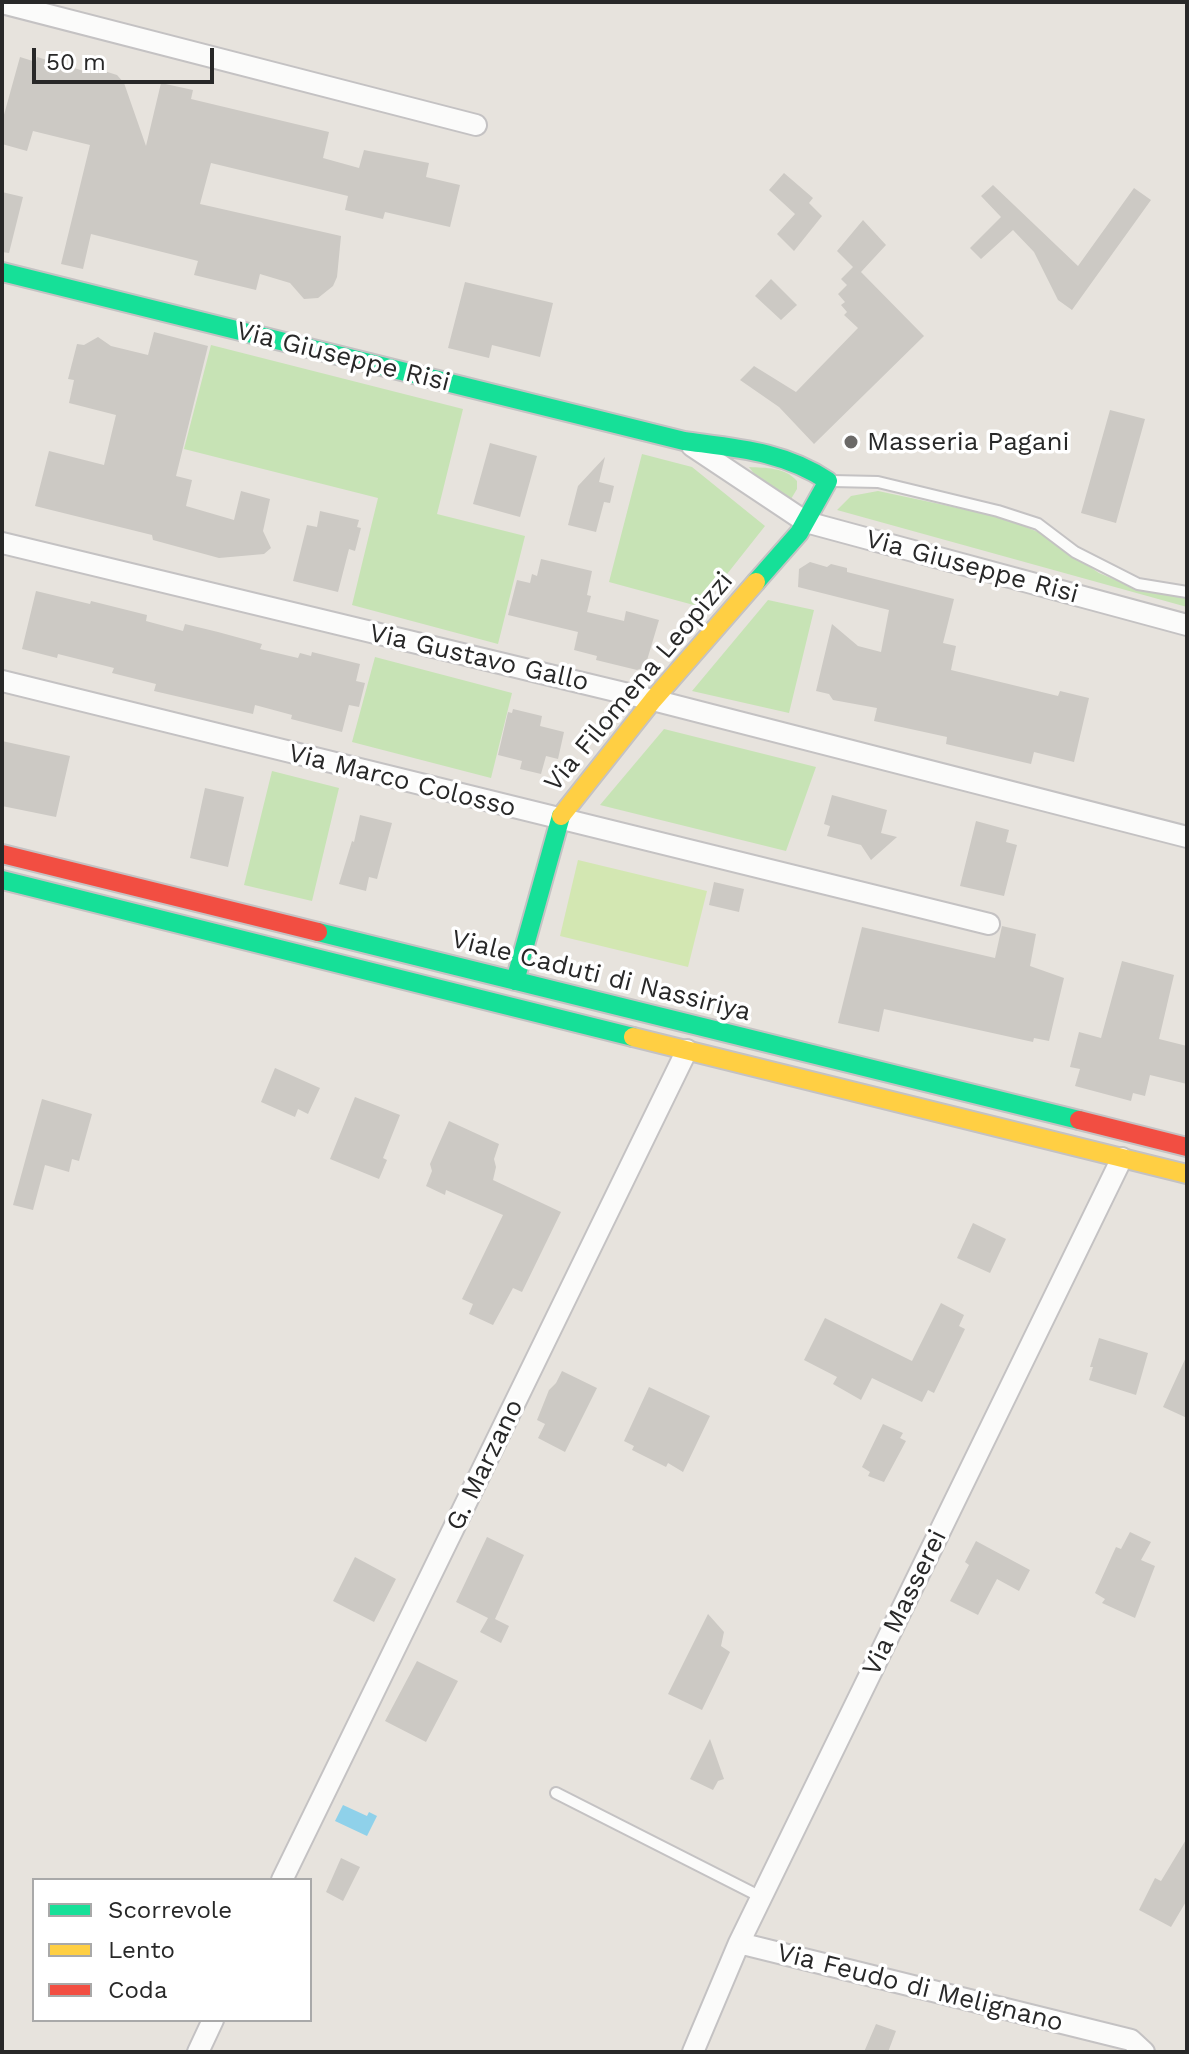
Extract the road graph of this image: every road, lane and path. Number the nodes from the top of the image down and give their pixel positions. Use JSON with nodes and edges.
{"nodes":[{"id":1,"x":2,"y":3,"type":"edge"},
{"id":2,"x":476,"y":125,"type":"dead end"},
{"id":3,"x":2,"y":272,"type":"edge"},
{"id":4,"x":684,"y":441,"type":"junction"},
{"id":5,"x":828,"y":481,"type":"junction"},
{"id":6,"x":806,"y":522,"type":"junction"},
{"id":7,"x":2,"y":543,"type":"edge"},
{"id":8,"x":1187,"y":592,"type":"edge"},
{"id":9,"x":1187,"y":625,"type":"edge"},
{"id":10,"x":2,"y":681,"type":"edge"},
{"id":11,"x":653,"y":700,"type":"junction"},
{"id":12,"x":558,"y":819,"type":"junction"},
{"id":13,"x":1187,"y":837,"type":"edge"},
{"id":14,"x":2,"y":854,"type":"edge"},
{"id":15,"x":2,"y":880,"type":"edge"},
{"id":16,"x":989,"y":924,"type":"dead end"},
{"id":17,"x":515,"y":981,"type":"junction"},
{"id":18,"x":687,"y":1050,"type":"junction"},
{"id":19,"x":1187,"y":1147,"type":"edge"},
{"id":20,"x":1122,"y":1158,"type":"junction"},
{"id":21,"x":1187,"y":1174,"type":"edge"},
{"id":22,"x":556,"y":1793,"type":"dead end"},
{"id":23,"x":283,"y":1878,"type":"edge"},
{"id":24,"x":761,"y":1897,"type":"junction"},
{"id":25,"x":739,"y":1943,"type":"junction"},
{"id":26,"x":212,"y":2022,"type":"edge"},
{"id":27,"x":198,"y":2052,"type":"edge"},
{"id":28,"x":693,"y":2052,"type":"edge"},
{"id":29,"x":1144,"y":2052,"type":"edge"}],
"edges":[{"from":1,"to":2,"type":"street"},
{"from":3,"to":4,"type":"main road","name":"Via Giuseppe Risi"},
{"from":4,"to":5,"type":"main road","name":"Via Giuseppe Risi"},
{"from":4,"to":6,"type":"street","name":"Via Giuseppe Risi"},
{"from":5,"to":6,"type":"main road","name":"Via Filomena Leopizzi"},
{"from":5,"to":8,"type":"lane","name":"Via Giuseppe Risi"},
{"from":6,"to":9,"type":"street","name":"Via Giuseppe Risi"},
{"from":6,"to":11,"type":"main road","name":"Via Filomena Leopizzi"},
{"from":7,"to":11,"type":"street","name":"Via Gustavo Gallo"},
{"from":10,"to":12,"type":"street","name":"Via Marco Colosso"},
{"from":11,"to":12,"type":"main road","name":"Via Filomena Leopizzi"},
{"from":11,"to":13,"type":"street","name":"Via Gustavo Gallo"},
{"from":12,"to":16,"type":"street","name":"Via Marco Colosso"},
{"from":12,"to":17,"type":"main road","name":"Via Filomena Leopizzi"},
{"from":14,"to":17,"type":"main road","name":"Viale Caduti di Nassiriya"},
{"from":15,"to":18,"type":"main road","name":"Viale Caduti di Nassiriya"},
{"from":17,"to":19,"type":"main road","name":"Viale Caduti di Nassiriya"},
{"from":18,"to":20,"type":"main road","name":"Viale Caduti di Nassiriya"},
{"from":18,"to":23,"type":"street","name":"G. Marzano"},
{"from":20,"to":21,"type":"main road","name":"Viale Caduti di Nassiriya"},
{"from":20,"to":24,"type":"street","name":"Via Masserei"},
{"from":22,"to":24,"type":"lane"},
{"from":24,"to":25,"type":"street","name":"Via Masserei"},
{"from":25,"to":28,"type":"street","name":"Via Masserei"},
{"from":25,"to":29,"type":"street","name":"Via Feudo di Melignano"},
{"from":26,"to":27,"type":"street"}]}
